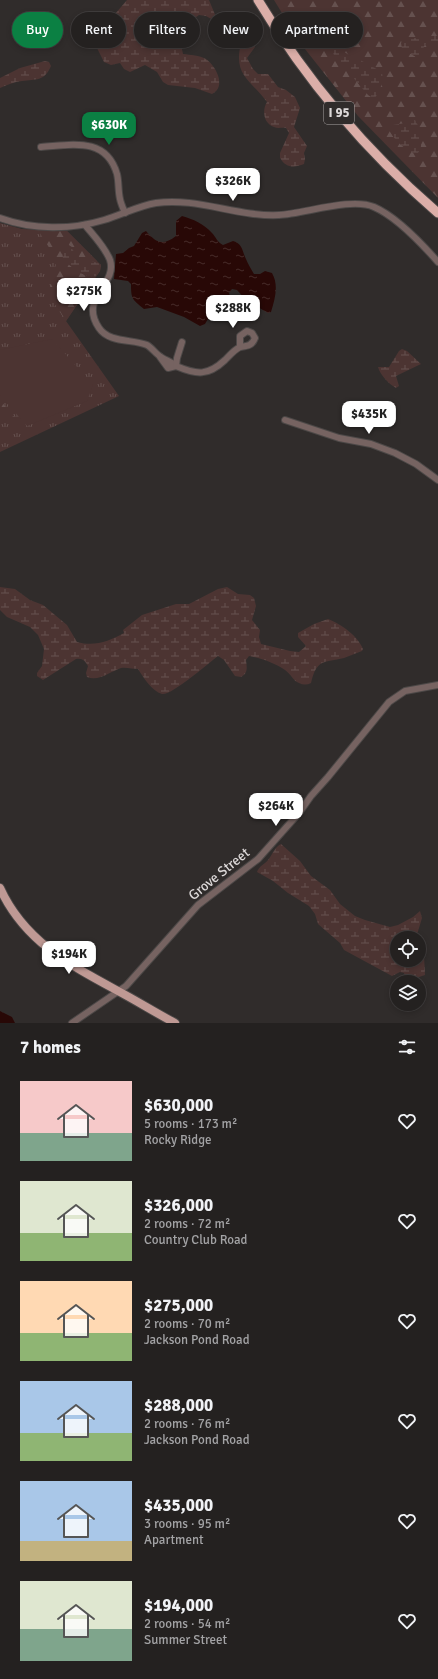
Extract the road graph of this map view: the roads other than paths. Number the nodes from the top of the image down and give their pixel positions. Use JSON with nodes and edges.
{"nodes":[{"id":1,"x":258,"y":0,"type":"edge"},
{"id":2,"x":41,"y":147,"type":"dead end"},
{"id":3,"x":125,"y":213,"type":"junction"},
{"id":4,"x":438,"y":213,"type":"edge"},
{"id":5,"x":0,"y":218,"type":"edge"},
{"id":6,"x":85,"y":225,"type":"junction"},
{"id":7,"x":438,"y":262,"type":"edge"},
{"id":8,"x":182,"y":342,"type":"dead end"},
{"id":9,"x":240,"y":347,"type":"dead end"},
{"id":10,"x":176,"y":366,"type":"junction"},
{"id":11,"x":285,"y":420,"type":"dead end"},
{"id":12,"x":438,"y":480,"type":"edge"},
{"id":13,"x":438,"y":685,"type":"edge"},
{"id":14,"x":0,"y":888,"type":"edge"},
{"id":15,"x":119,"y":991,"type":"junction"},
{"id":16,"x":72,"y":1023,"type":"edge"},
{"id":17,"x":175,"y":1023,"type":"edge"}],
"edges":[{"from":1,"to":4,"type":"highway","number":"I 95"},
{"from":2,"to":3,"type":"street"},
{"from":3,"to":6,"type":"street"},
{"from":3,"to":7,"type":"street"},
{"from":5,"to":6,"type":"street"},
{"from":6,"to":10,"type":"street"},
{"from":8,"to":10,"type":"street"},
{"from":9,"to":10,"type":"street"},
{"from":11,"to":12,"type":"street"},
{"from":13,"to":15,"type":"street","name":"Grove Street"},
{"from":14,"to":15,"type":"main road"},
{"from":15,"to":16,"type":"street","name":"Grove Street"},
{"from":15,"to":17,"type":"main road"}]}
